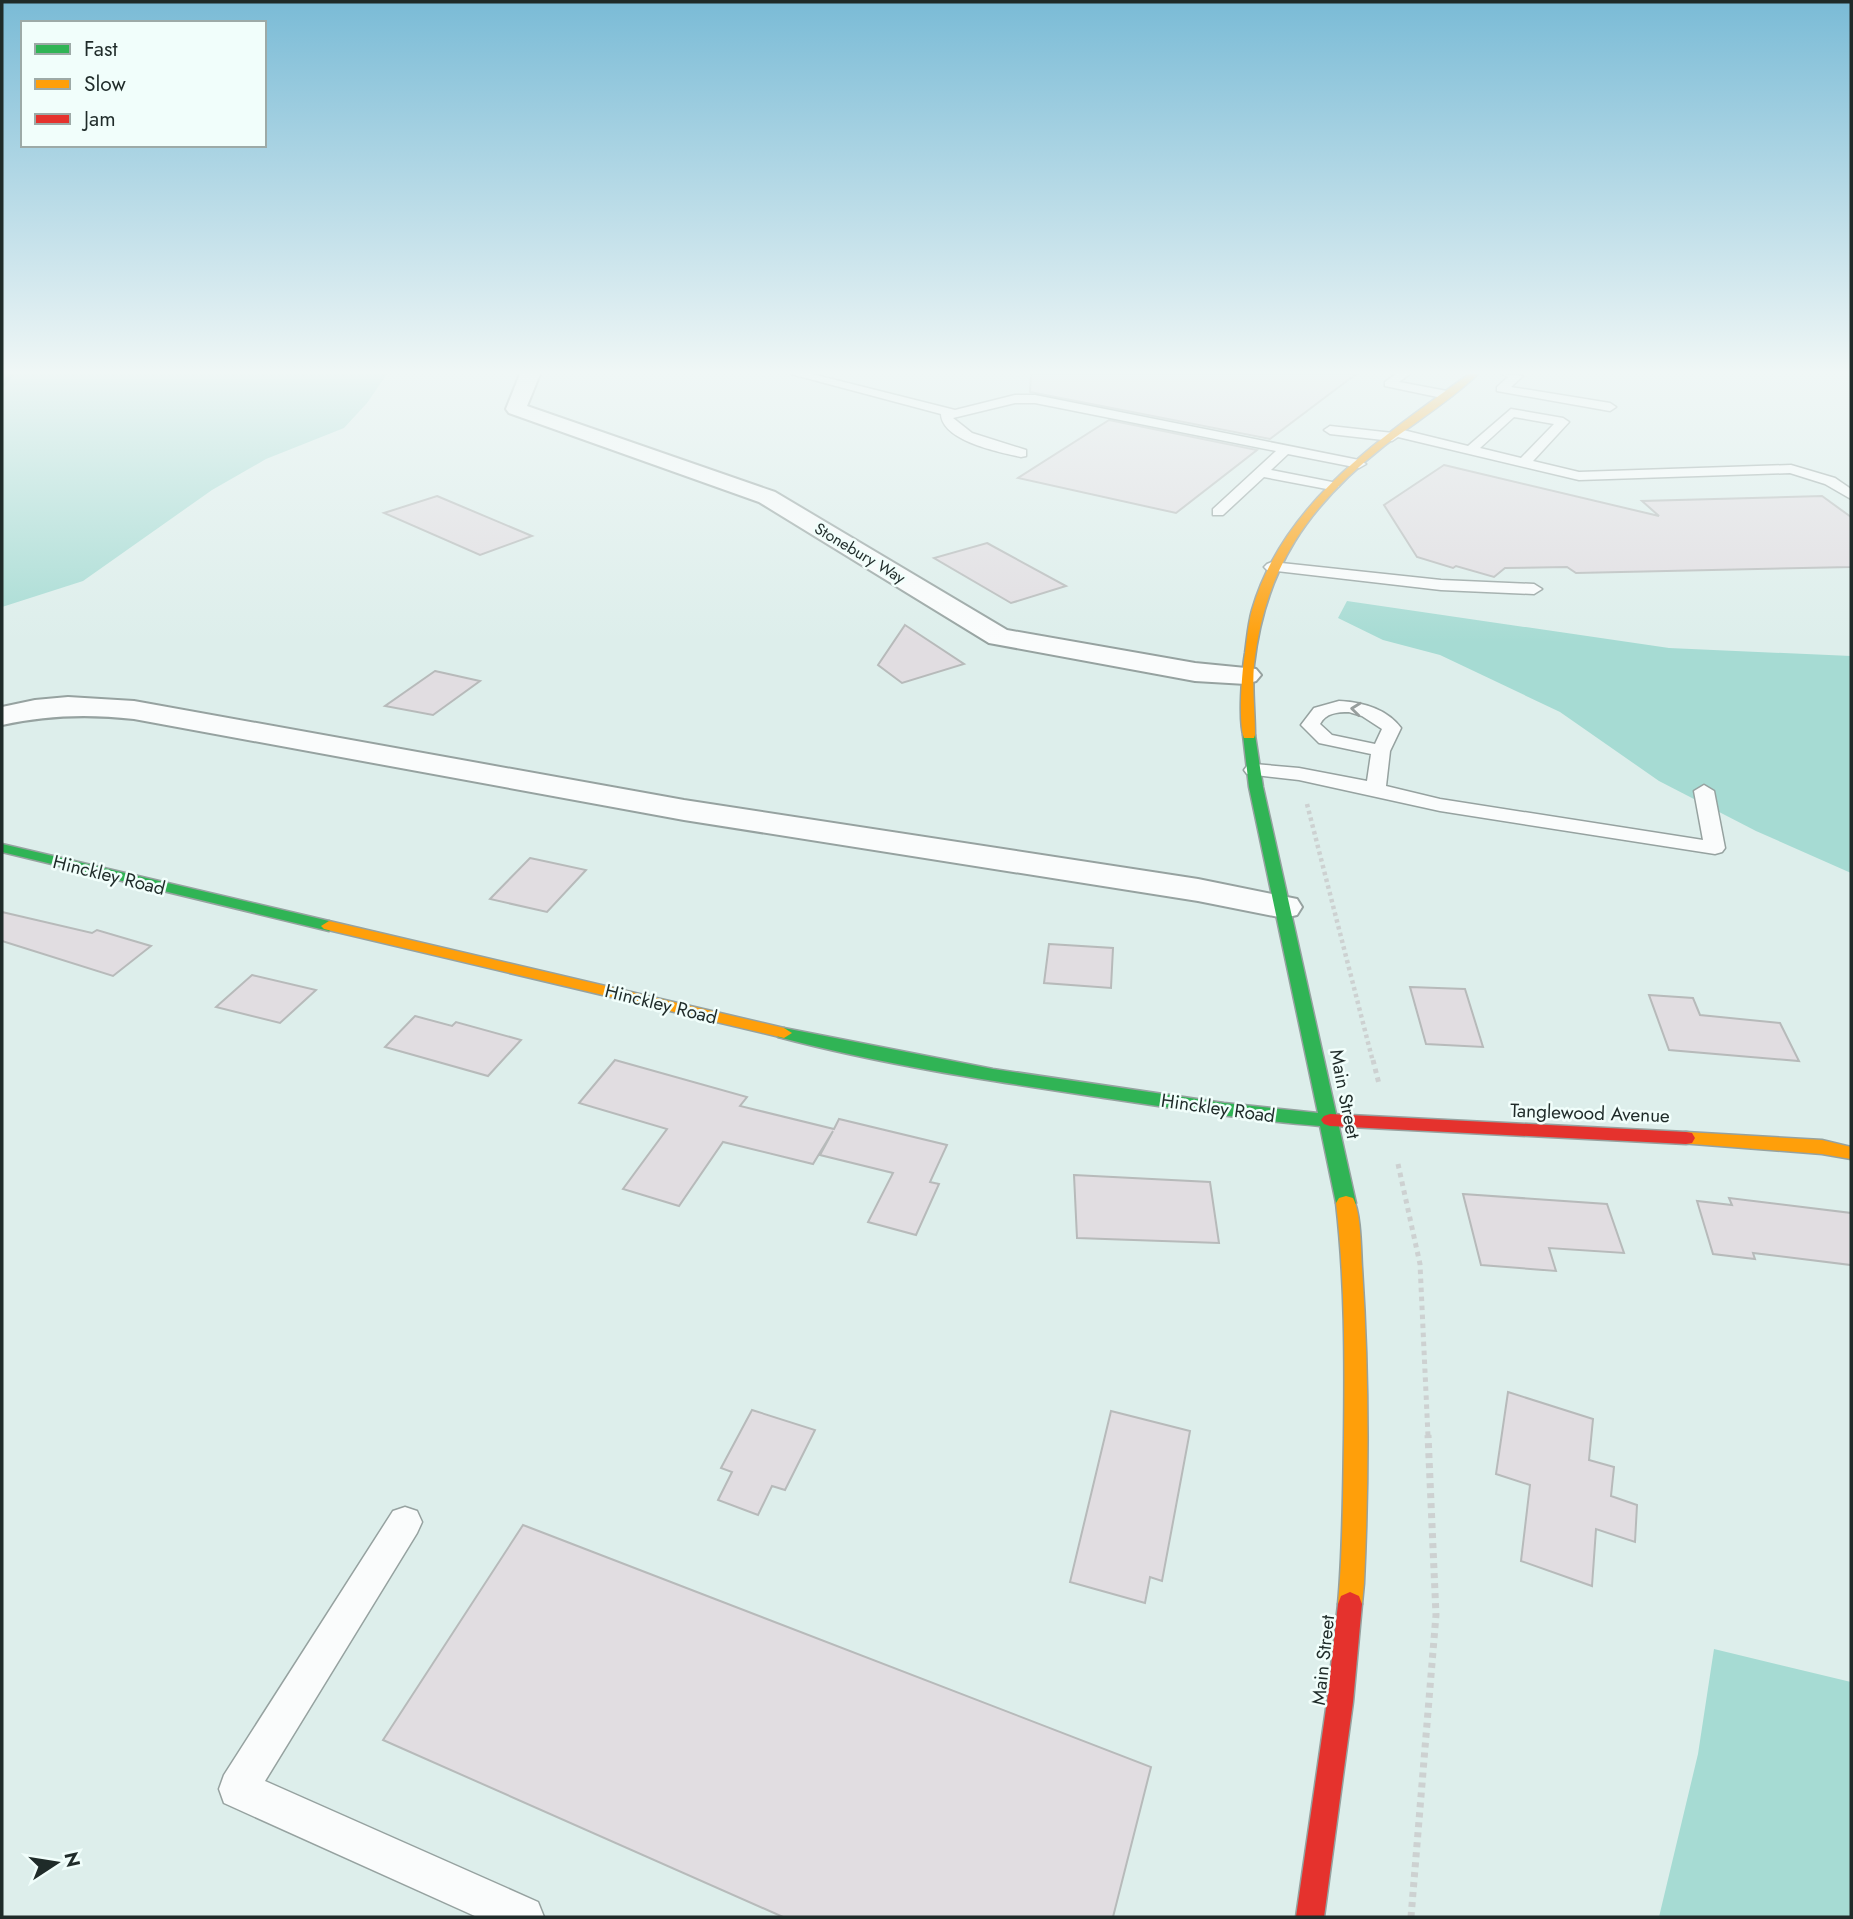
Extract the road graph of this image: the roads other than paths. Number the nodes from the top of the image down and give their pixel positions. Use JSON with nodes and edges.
{"nodes":[{"id":1,"x":671,"y":464,"type":"edge"},
{"id":2,"x":1269,"y":464,"type":"edge"},
{"id":3,"x":1359,"y":464,"type":"edge"},
{"id":4,"x":1526,"y":464,"type":"edge"},
{"id":5,"x":1259,"y":472,"type":"junction"},
{"id":6,"x":1332,"y":486,"type":"junction"},
{"id":7,"x":1851,"y":495,"type":"edge"},
{"id":8,"x":1218,"y":512,"type":"dead end"},
{"id":9,"x":1272,"y":566,"type":"junction"},
{"id":10,"x":1534,"y":589,"type":"dead end"},
{"id":11,"x":1246,"y":675,"type":"junction"},
{"id":12,"x":2,"y":716,"type":"edge"},
{"id":13,"x":1381,"y":751,"type":"dead end"},
{"id":14,"x":1254,"y":770,"type":"junction"},
{"id":15,"x":1376,"y":789,"type":"junction"},
{"id":16,"x":1704,"y":791,"type":"dead end"},
{"id":17,"x":2,"y":848,"type":"edge"},
{"id":18,"x":1284,"y":907,"type":"junction"},
{"id":19,"x":1327,"y":1120,"type":"junction"},
{"id":20,"x":1851,"y":1153,"type":"edge"},
{"id":21,"x":405,"y":1522,"type":"dead end"},
{"id":22,"x":523,"y":1917,"type":"edge"},
{"id":23,"x":1310,"y":1917,"type":"edge"}],
"edges":[{"from":1,"to":11,"type":"street","name":"Stonebury Way"},
{"from":2,"to":5,"type":"lane"},
{"from":3,"to":6,"type":"main road","name":"Main Street"},
{"from":4,"to":7,"type":"lane"},
{"from":5,"to":6,"type":"lane"},
{"from":5,"to":8,"type":"lane"},
{"from":6,"to":9,"type":"main road","name":"Main Street"},
{"from":9,"to":10,"type":"lane"},
{"from":9,"to":11,"type":"main road","name":"Main Street"},
{"from":11,"to":14,"type":"main road","name":"Main Street"},
{"from":12,"to":18,"type":"street"},
{"from":13,"to":15,"type":"lane"},
{"from":14,"to":15,"type":"lane"},
{"from":14,"to":18,"type":"main road","name":"Main Street"},
{"from":15,"to":16,"type":"lane"},
{"from":17,"to":19,"type":"main road","name":"Hinckley Road"},
{"from":18,"to":19,"type":"main road","name":"Main Street"},
{"from":19,"to":20,"type":"main road","name":"Tanglewood Avenue"},
{"from":19,"to":23,"type":"main road","name":"Main Street"},
{"from":21,"to":22,"type":"lane"}]}
